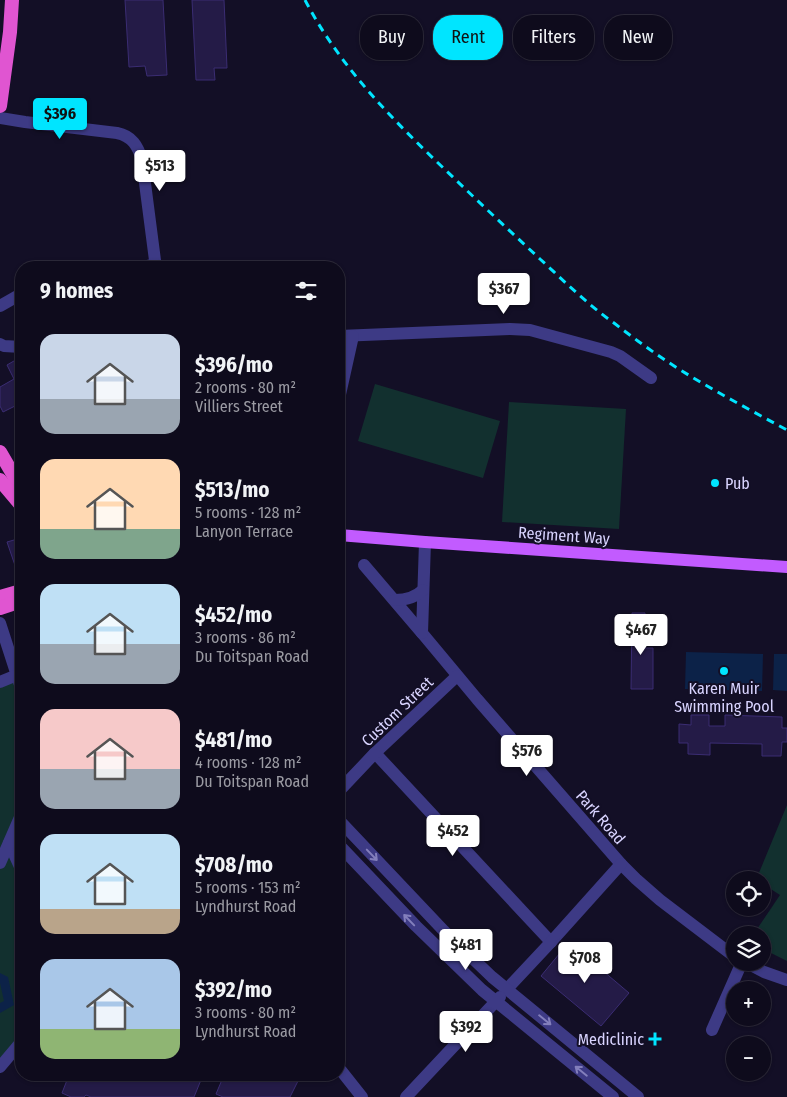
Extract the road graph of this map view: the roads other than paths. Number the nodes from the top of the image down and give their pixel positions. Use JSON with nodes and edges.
{"nodes":[{"id":1,"x":12,"y":0,"type":"edge"},
{"id":2,"x":0,"y":106,"type":"edge"},
{"id":3,"x":0,"y":118,"type":"edge"},
{"id":4,"x":155,"y":261,"type":"edge"},
{"id":5,"x":15,"y":297,"type":"edge"},
{"id":6,"x":0,"y":306,"type":"edge"},
{"id":7,"x":345,"y":336,"type":"edge"},
{"id":8,"x":353,"y":336,"type":"junction"},
{"id":9,"x":0,"y":344,"type":"edge"},
{"id":10,"x":15,"y":347,"type":"edge"},
{"id":11,"x":345,"y":372,"type":"edge"},
{"id":12,"x":652,"y":378,"type":"dead end"},
{"id":13,"x":0,"y":452,"type":"edge"},
{"id":14,"x":15,"y":477,"type":"edge"},
{"id":15,"x":0,"y":480,"type":"edge"},
{"id":16,"x":15,"y":498,"type":"edge"},
{"id":17,"x":345,"y":535,"type":"edge"},
{"id":18,"x":425,"y":542,"type":"junction"},
{"id":19,"x":364,"y":565,"type":"dead end"},
{"id":20,"x":787,"y":567,"type":"edge"},
{"id":21,"x":423,"y":590,"type":"junction"},
{"id":22,"x":15,"y":593,"type":"edge"},
{"id":23,"x":0,"y":597,"type":"edge"},
{"id":24,"x":395,"y":600,"type":"junction"},
{"id":25,"x":15,"y":604,"type":"edge"},
{"id":26,"x":0,"y":608,"type":"edge"},
{"id":27,"x":0,"y":623,"type":"edge"},
{"id":28,"x":422,"y":633,"type":"junction"},
{"id":29,"x":15,"y":669,"type":"edge"},
{"id":30,"x":15,"y":676,"type":"edge"},
{"id":31,"x":457,"y":676,"type":"junction"},
{"id":32,"x":0,"y":682,"type":"edge"},
{"id":33,"x":375,"y":753,"type":"junction"},
{"id":34,"x":345,"y":786,"type":"edge"},
{"id":35,"x":345,"y":826,"type":"edge"},
{"id":36,"x":15,"y":829,"type":"edge"},
{"id":37,"x":9,"y":843,"type":"junction"},
{"id":38,"x":345,"y":851,"type":"edge"},
{"id":39,"x":15,"y":856,"type":"edge"},
{"id":40,"x":0,"y":863,"type":"edge"},
{"id":41,"x":621,"y":864,"type":"junction"},
{"id":42,"x":551,"y":942,"type":"junction"},
{"id":43,"x":726,"y":950,"type":"edge"},
{"id":44,"x":740,"y":971,"type":"edge"},
{"id":45,"x":762,"y":971,"type":"edge"},
{"id":46,"x":787,"y":980,"type":"edge"},
{"id":47,"x":507,"y":989,"type":"junction"},
{"id":48,"x":496,"y":1001,"type":"junction"},
{"id":49,"x":712,"y":1030,"type":"dead end"},
{"id":50,"x":15,"y":1049,"type":"edge"},
{"id":51,"x":0,"y":1067,"type":"edge"},
{"id":52,"x":345,"y":1076,"type":"edge"},
{"id":53,"x":362,"y":1097,"type":"edge"},
{"id":54,"x":406,"y":1097,"type":"edge"},
{"id":55,"x":614,"y":1097,"type":"edge"},
{"id":56,"x":638,"y":1097,"type":"edge"}],
"edges":[{"from":1,"to":2,"type":"highway"},
{"from":3,"to":4,"type":"street"},
{"from":5,"to":6,"type":"street"},
{"from":7,"to":8,"type":"street"},
{"from":8,"to":11,"type":"street"},
{"from":8,"to":12,"type":"street"},
{"from":9,"to":10,"type":"street"},
{"from":13,"to":14,"type":"highway"},
{"from":15,"to":16,"type":"highway"},
{"from":17,"to":18,"type":"main road","name":"Regiment Way"},
{"from":18,"to":20,"type":"main road","name":"Regiment Way"},
{"from":18,"to":21,"type":"street"},
{"from":19,"to":24,"type":"street","name":"Park Road"},
{"from":21,"to":24,"type":"street"},
{"from":21,"to":28,"type":"street"},
{"from":22,"to":23,"type":"highway"},
{"from":24,"to":28,"type":"street","name":"Park Road"},
{"from":25,"to":26,"type":"highway"},
{"from":27,"to":29,"type":"street"},
{"from":28,"to":31,"type":"street","name":"Park Road"},
{"from":30,"to":32,"type":"street"},
{"from":31,"to":33,"type":"street","name":"Custom Street"},
{"from":31,"to":41,"type":"street","name":"Park Road"},
{"from":33,"to":34,"type":"street","name":"Custom Street"},
{"from":33,"to":42,"type":"street"},
{"from":35,"to":47,"type":"street","one_way":true},
{"from":36,"to":37,"type":"street"},
{"from":37,"to":39,"type":"street"},
{"from":37,"to":40,"type":"street"},
{"from":48,"to":38,"type":"street","one_way":true},
{"from":41,"to":42,"type":"street"},
{"from":41,"to":43,"type":"street","name":"Park Road"},
{"from":42,"to":47,"type":"street"},
{"from":44,"to":49,"type":"street"},
{"from":45,"to":46,"type":"street"},
{"from":47,"to":48,"type":"street"},
{"from":47,"to":56,"type":"street","one_way":true},
{"from":48,"to":54,"type":"street"},
{"from":55,"to":48,"type":"street","one_way":true},
{"from":50,"to":51,"type":"street"},
{"from":52,"to":53,"type":"street"}]}
